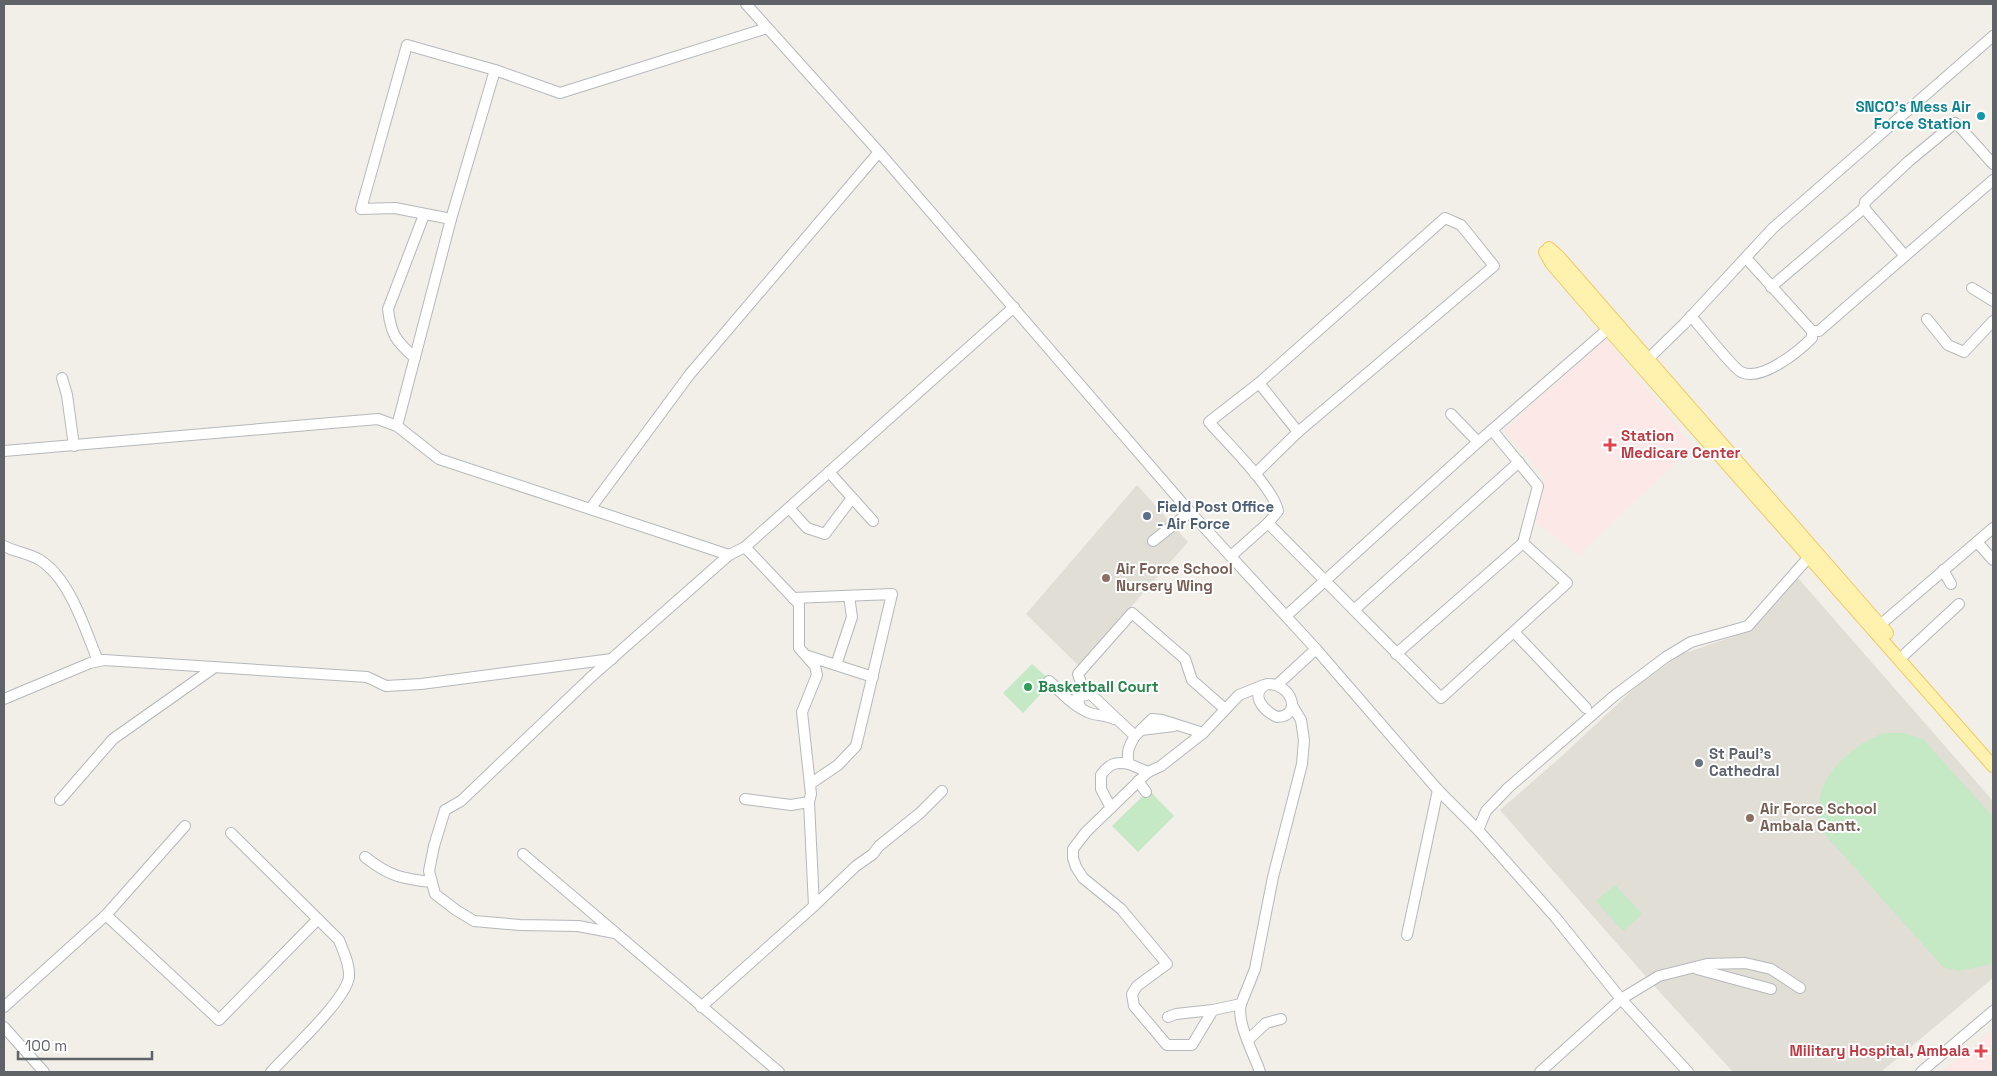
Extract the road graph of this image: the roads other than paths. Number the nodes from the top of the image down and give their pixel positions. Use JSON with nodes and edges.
{"nodes":[{"id":1,"x":746,"y":4,"type":"edge"},
{"id":2,"x":767,"y":28,"type":"junction"},
{"id":3,"x":1993,"y":36,"type":"edge"},
{"id":4,"x":495,"y":70,"type":"junction"},
{"id":5,"x":879,"y":152,"type":"junction"},
{"id":6,"x":1993,"y":164,"type":"edge"},
{"id":7,"x":1993,"y":180,"type":"edge"},
{"id":8,"x":1864,"y":208,"type":"junction"},
{"id":9,"x":424,"y":215,"type":"junction"},
{"id":10,"x":451,"y":219,"type":"junction"},
{"id":11,"x":1905,"y":256,"type":"junction"},
{"id":12,"x":1746,"y":258,"type":"junction"},
{"id":13,"x":1771,"y":287,"type":"junction"},
{"id":14,"x":1972,"y":288,"type":"dead end"},
{"id":15,"x":1993,"y":301,"type":"edge"},
{"id":16,"x":1014,"y":307,"type":"junction"},
{"id":17,"x":1691,"y":316,"type":"junction"},
{"id":18,"x":1927,"y":319,"type":"dead end"},
{"id":19,"x":1993,"y":321,"type":"edge"},
{"id":20,"x":1608,"y":329,"type":"junction"},
{"id":21,"x":1812,"y":331,"type":"junction"},
{"id":22,"x":415,"y":358,"type":"junction"},
{"id":23,"x":1648,"y":359,"type":"junction"},
{"id":24,"x":62,"y":378,"type":"dead end"},
{"id":25,"x":1258,"y":383,"type":"junction"},
{"id":26,"x":1451,"y":414,"type":"dead end"},
{"id":27,"x":397,"y":426,"type":"junction"},
{"id":28,"x":1492,"y":430,"type":"junction"},
{"id":29,"x":1298,"y":432,"type":"junction"},
{"id":30,"x":1478,"y":442,"type":"junction"},
{"id":31,"x":74,"y":446,"type":"junction"},
{"id":32,"x":4,"y":451,"type":"edge"},
{"id":33,"x":1519,"y":462,"type":"junction"},
{"id":34,"x":829,"y":472,"type":"junction"},
{"id":35,"x":1254,"y":474,"type":"junction"},
{"id":36,"x":852,"y":498,"type":"junction"},
{"id":37,"x":789,"y":508,"type":"junction"},
{"id":38,"x":590,"y":509,"type":"junction"},
{"id":39,"x":1190,"y":512,"type":"junction"},
{"id":40,"x":873,"y":521,"type":"dead end"},
{"id":41,"x":1268,"y":522,"type":"junction"},
{"id":42,"x":1993,"y":528,"type":"edge"},
{"id":43,"x":1153,"y":541,"type":"dead end"},
{"id":44,"x":1977,"y":542,"type":"junction"},
{"id":45,"x":1523,"y":543,"type":"junction"},
{"id":46,"x":4,"y":546,"type":"edge"},
{"id":47,"x":745,"y":547,"type":"junction"},
{"id":48,"x":729,"y":554,"type":"junction"},
{"id":49,"x":1231,"y":556,"type":"junction"},
{"id":50,"x":1808,"y":558,"type":"junction"},
{"id":51,"x":1993,"y":560,"type":"edge"},
{"id":52,"x":1943,"y":570,"type":"junction"},
{"id":53,"x":1325,"y":581,"type":"junction"},
{"id":54,"x":1952,"y":584,"type":"dead end"},
{"id":55,"x":849,"y":596,"type":"junction"},
{"id":56,"x":793,"y":598,"type":"junction"},
{"id":57,"x":1959,"y":604,"type":"dead end"},
{"id":58,"x":1354,"y":610,"type":"junction"},
{"id":59,"x":1286,"y":616,"type":"junction"},
{"id":60,"x":1880,"y":625,"type":"junction"},
{"id":61,"x":1514,"y":632,"type":"junction"},
{"id":62,"x":1316,"y":649,"type":"junction"},
{"id":63,"x":1396,"y":654,"type":"junction"},
{"id":64,"x":1905,"y":654,"type":"junction"},
{"id":65,"x":807,"y":656,"type":"junction"},
{"id":66,"x":612,"y":659,"type":"junction"},
{"id":67,"x":98,"y":661,"type":"junction"},
{"id":68,"x":836,"y":665,"type":"junction"},
{"id":69,"x":215,"y":667,"type":"junction"},
{"id":70,"x":873,"y":677,"type":"junction"},
{"id":71,"x":1049,"y":681,"type":"dead end"},
{"id":72,"x":1277,"y":685,"type":"junction"},
{"id":73,"x":1264,"y":686,"type":"junction"},
{"id":74,"x":1086,"y":690,"type":"junction"},
{"id":75,"x":4,"y":699,"type":"edge"},
{"id":76,"x":1292,"y":705,"type":"junction"},
{"id":77,"x":1080,"y":707,"type":"junction"},
{"id":78,"x":1586,"y":708,"type":"dead end"},
{"id":79,"x":1225,"y":709,"type":"junction"},
{"id":80,"x":1119,"y":721,"type":"junction"},
{"id":81,"x":1138,"y":733,"type":"junction"},
{"id":82,"x":1203,"y":734,"type":"junction"},
{"id":83,"x":1993,"y":753,"type":"edge"},
{"id":84,"x":1129,"y":764,"type":"junction"},
{"id":85,"x":1993,"y":766,"type":"edge"},
{"id":86,"x":1148,"y":772,"type":"junction"},
{"id":87,"x":1138,"y":782,"type":"junction"},
{"id":88,"x":810,"y":784,"type":"junction"},
{"id":89,"x":1438,"y":790,"type":"junction"},
{"id":90,"x":942,"y":791,"type":"dead end"},
{"id":91,"x":1146,"y":792,"type":"dead end"},
{"id":92,"x":745,"y":799,"type":"dead end"},
{"id":93,"x":60,"y":800,"type":"dead end"},
{"id":94,"x":809,"y":802,"type":"junction"},
{"id":95,"x":1110,"y":808,"type":"junction"},
{"id":96,"x":185,"y":826,"type":"dead end"},
{"id":97,"x":1478,"y":830,"type":"junction"},
{"id":98,"x":230,"y":833,"type":"dead end"},
{"id":99,"x":523,"y":854,"type":"dead end"},
{"id":100,"x":365,"y":857,"type":"dead end"},
{"id":101,"x":432,"y":882,"type":"junction"},
{"id":102,"x":814,"y":906,"type":"junction"},
{"id":103,"x":106,"y":915,"type":"junction"},
{"id":104,"x":318,"y":919,"type":"junction"},
{"id":105,"x":615,"y":933,"type":"junction"},
{"id":106,"x":1407,"y":934,"type":"dead end"},
{"id":107,"x":1691,"y":968,"type":"junction"},
{"id":108,"x":1800,"y":988,"type":"dead end"},
{"id":109,"x":1771,"y":989,"type":"dead end"},
{"id":110,"x":1621,"y":999,"type":"junction"},
{"id":111,"x":1242,"y":1004,"type":"junction"},
{"id":112,"x":4,"y":1007,"type":"edge"},
{"id":113,"x":701,"y":1007,"type":"junction"},
{"id":114,"x":1214,"y":1010,"type":"junction"},
{"id":115,"x":1993,"y":1011,"type":"edge"},
{"id":116,"x":1168,"y":1017,"type":"dead end"},
{"id":117,"x":1281,"y":1019,"type":"dead end"},
{"id":118,"x":4,"y":1027,"type":"edge"},
{"id":119,"x":1248,"y":1040,"type":"junction"},
{"id":120,"x":44,"y":1072,"type":"edge"},
{"id":121,"x":271,"y":1072,"type":"edge"},
{"id":122,"x":779,"y":1072,"type":"edge"},
{"id":123,"x":1260,"y":1072,"type":"edge"},
{"id":124,"x":1540,"y":1072,"type":"edge"},
{"id":125,"x":1688,"y":1072,"type":"edge"},
{"id":126,"x":1921,"y":1072,"type":"edge"}],
"edges":[{"from":1,"to":2,"type":"street"},
{"from":2,"to":4,"type":"street"},
{"from":2,"to":5,"type":"street"},
{"from":3,"to":12,"type":"street"},
{"from":4,"to":9,"type":"street"},
{"from":4,"to":10,"type":"street"},
{"from":5,"to":16,"type":"street"},
{"from":5,"to":38,"type":"street"},
{"from":6,"to":8,"type":"street"},
{"from":7,"to":11,"type":"street"},
{"from":8,"to":11,"type":"street"},
{"from":8,"to":13,"type":"street"},
{"from":9,"to":10,"type":"street"},
{"from":9,"to":22,"type":"street"},
{"from":10,"to":22,"type":"street"},
{"from":11,"to":21,"type":"street"},
{"from":12,"to":13,"type":"street"},
{"from":12,"to":17,"type":"street"},
{"from":13,"to":21,"type":"street"},
{"from":14,"to":15,"type":"street"},
{"from":16,"to":34,"type":"street"},
{"from":16,"to":39,"type":"street"},
{"from":17,"to":21,"type":"street"},
{"from":17,"to":23,"type":"street"},
{"from":18,"to":19,"type":"street"},
{"from":20,"to":23,"type":"main road"},
{"from":20,"to":28,"type":"street"},
{"from":20,"to":50,"type":"main road"},
{"from":22,"to":27,"type":"street"},
{"from":23,"to":60,"type":"main road"},
{"from":24,"to":31,"type":"street"},
{"from":25,"to":29,"type":"street"},
{"from":25,"to":29,"type":"street"},
{"from":25,"to":35,"type":"street"},
{"from":26,"to":30,"type":"street"},
{"from":27,"to":31,"type":"street"},
{"from":27,"to":38,"type":"street"},
{"from":28,"to":30,"type":"street"},
{"from":28,"to":33,"type":"street"},
{"from":29,"to":35,"type":"street"},
{"from":30,"to":53,"type":"street"},
{"from":31,"to":32,"type":"street"},
{"from":33,"to":45,"type":"street"},
{"from":33,"to":58,"type":"street"},
{"from":34,"to":36,"type":"street"},
{"from":34,"to":37,"type":"street"},
{"from":35,"to":41,"type":"street"},
{"from":36,"to":37,"type":"street"},
{"from":36,"to":40,"type":"street"},
{"from":37,"to":47,"type":"street"},
{"from":38,"to":48,"type":"street"},
{"from":39,"to":43,"type":"street"},
{"from":39,"to":49,"type":"street"},
{"from":41,"to":49,"type":"street"},
{"from":41,"to":53,"type":"street"},
{"from":42,"to":44,"type":"street"},
{"from":44,"to":51,"type":"street"},
{"from":44,"to":52,"type":"street"},
{"from":45,"to":61,"type":"street"},
{"from":45,"to":63,"type":"street"},
{"from":46,"to":67,"type":"street"},
{"from":47,"to":48,"type":"street"},
{"from":47,"to":56,"type":"street"},
{"from":48,"to":66,"type":"street"},
{"from":49,"to":59,"type":"street"},
{"from":50,"to":85,"type":"main road"},
{"from":50,"to":97,"type":"street"},
{"from":52,"to":54,"type":"street"},
{"from":52,"to":60,"type":"street"},
{"from":53,"to":58,"type":"street"},
{"from":53,"to":59,"type":"street"},
{"from":55,"to":56,"type":"street"},
{"from":55,"to":68,"type":"street"},
{"from":55,"to":70,"type":"street"},
{"from":56,"to":65,"type":"street"},
{"from":57,"to":64,"type":"street"},
{"from":58,"to":63,"type":"street"},
{"from":59,"to":62,"type":"street"},
{"from":60,"to":64,"type":"main road"},
{"from":61,"to":63,"type":"street"},
{"from":61,"to":78,"type":"street"},
{"from":62,"to":72,"type":"street"},
{"from":62,"to":89,"type":"street"},
{"from":64,"to":83,"type":"main road"},
{"from":65,"to":68,"type":"street"},
{"from":65,"to":88,"type":"street"},
{"from":66,"to":69,"type":"street"},
{"from":66,"to":101,"type":"street"},
{"from":67,"to":69,"type":"street"},
{"from":67,"to":75,"type":"street"},
{"from":68,"to":70,"type":"street"},
{"from":69,"to":93,"type":"street"},
{"from":70,"to":88,"type":"street"},
{"from":71,"to":77,"type":"street"},
{"from":72,"to":73,"type":"street"},
{"from":72,"to":76,"type":"street"},
{"from":73,"to":76,"type":"street"},
{"from":73,"to":79,"type":"street"},
{"from":74,"to":77,"type":"street"},
{"from":74,"to":79,"type":"street"},
{"from":74,"to":80,"type":"street"},
{"from":76,"to":111,"type":"street"},
{"from":77,"to":80,"type":"street"},
{"from":79,"to":82,"type":"street"},
{"from":80,"to":81,"type":"street"},
{"from":81,"to":82,"type":"street"},
{"from":81,"to":84,"type":"street"},
{"from":82,"to":86,"type":"street"},
{"from":84,"to":86,"type":"street"},
{"from":84,"to":95,"type":"street"},
{"from":86,"to":87,"type":"street"},
{"from":87,"to":91,"type":"street"},
{"from":87,"to":95,"type":"street"},
{"from":88,"to":94,"type":"street"},
{"from":89,"to":97,"type":"street"},
{"from":89,"to":106,"type":"street"},
{"from":90,"to":102,"type":"street"},
{"from":92,"to":94,"type":"street"},
{"from":94,"to":102,"type":"street"},
{"from":95,"to":114,"type":"street"},
{"from":96,"to":103,"type":"street"},
{"from":97,"to":110,"type":"street"},
{"from":98,"to":104,"type":"street"},
{"from":99,"to":105,"type":"street"},
{"from":100,"to":101,"type":"street"},
{"from":101,"to":105,"type":"street"},
{"from":102,"to":113,"type":"street"},
{"from":103,"to":104,"type":"street"},
{"from":103,"to":112,"type":"street"},
{"from":104,"to":121,"type":"street"},
{"from":105,"to":113,"type":"street"},
{"from":107,"to":108,"type":"street"},
{"from":107,"to":109,"type":"street"},
{"from":107,"to":110,"type":"street"},
{"from":110,"to":124,"type":"street"},
{"from":110,"to":125,"type":"street"},
{"from":111,"to":114,"type":"street"},
{"from":111,"to":119,"type":"street"},
{"from":113,"to":122,"type":"street"},
{"from":114,"to":116,"type":"street"},
{"from":115,"to":126,"type":"street"},
{"from":117,"to":119,"type":"street"},
{"from":118,"to":120,"type":"street"},
{"from":119,"to":123,"type":"street"}]}
